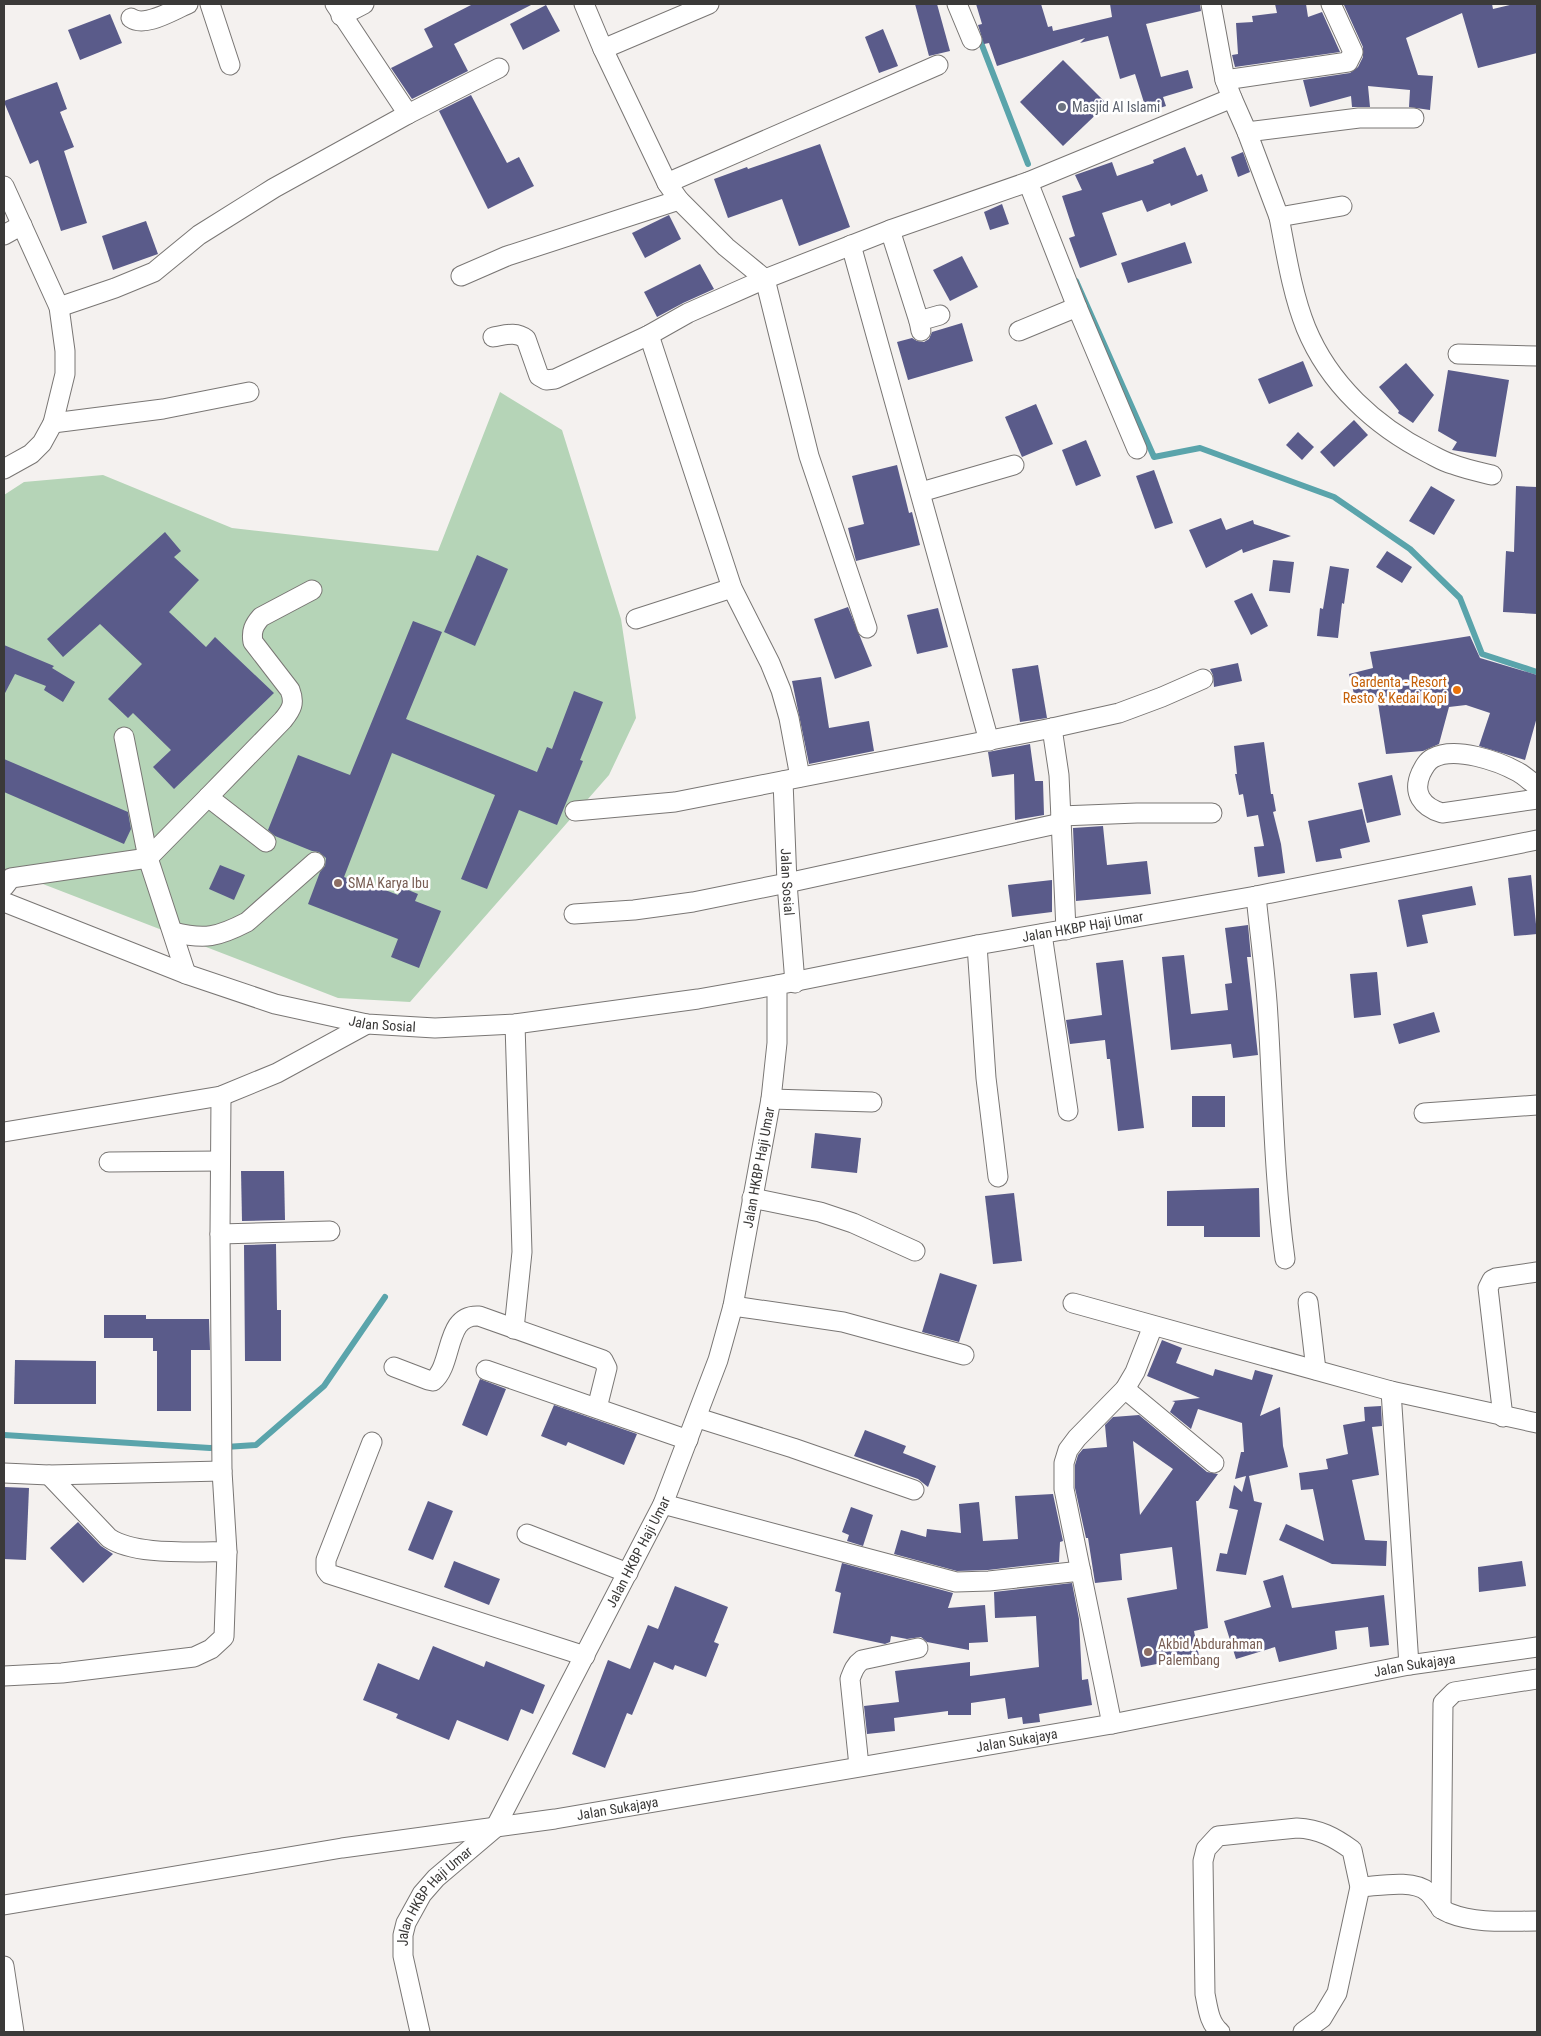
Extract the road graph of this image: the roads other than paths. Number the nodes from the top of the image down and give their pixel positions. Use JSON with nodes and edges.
{"nodes":[{"id":1,"x":188,"y":4,"type":"edge"},
{"id":2,"x":210,"y":4,"type":"edge"},
{"id":3,"x":364,"y":4,"type":"edge"},
{"id":4,"x":584,"y":4,"type":"edge"},
{"id":5,"x":709,"y":4,"type":"edge"},
{"id":6,"x":957,"y":4,"type":"edge"},
{"id":7,"x":1211,"y":4,"type":"edge"},
{"id":8,"x":1331,"y":4,"type":"edge"},
{"id":9,"x":338,"y":10,"type":"edge"},
{"id":10,"x":131,"y":18,"type":"dead end"},
{"id":11,"x":972,"y":40,"type":"dead end"},
{"id":12,"x":603,"y":49,"type":"junction"},
{"id":13,"x":230,"y":65,"type":"dead end"},
{"id":14,"x":938,"y":65,"type":"dead end"},
{"id":15,"x":499,"y":68,"type":"dead end"},
{"id":16,"x":1228,"y":89,"type":"junction"},
{"id":17,"x":408,"y":114,"type":"junction"},
{"id":18,"x":1414,"y":118,"type":"dead end"},
{"id":19,"x":1247,"y":132,"type":"junction"},
{"id":20,"x":1028,"y":182,"type":"junction"},
{"id":21,"x":667,"y":183,"type":"junction"},
{"id":22,"x":4,"y":186,"type":"edge"},
{"id":23,"x":679,"y":200,"type":"junction"},
{"id":24,"x":1342,"y":206,"type":"dead end"},
{"id":25,"x":1279,"y":217,"type":"junction"},
{"id":26,"x":22,"y":224,"type":"junction"},
{"id":27,"x":890,"y":230,"type":"junction"},
{"id":28,"x":4,"y":235,"type":"edge"},
{"id":29,"x":851,"y":245,"type":"junction"},
{"id":30,"x":461,"y":276,"type":"dead end"},
{"id":31,"x":765,"y":280,"type":"junction"},
{"id":32,"x":59,"y":307,"type":"junction"},
{"id":33,"x":1077,"y":307,"type":"junction"},
{"id":34,"x":940,"y":315,"type":"dead end"},
{"id":35,"x":1019,"y":331,"type":"dead end"},
{"id":36,"x":648,"y":335,"type":"junction"},
{"id":37,"x":493,"y":336,"type":"dead end"},
{"id":38,"x":1458,"y":354,"type":"dead end"},
{"id":39,"x":1537,"y":356,"type":"edge"},
{"id":40,"x":249,"y":392,"type":"dead end"},
{"id":41,"x":54,"y":423,"type":"junction"},
{"id":42,"x":1137,"y":449,"type":"dead end"},
{"id":43,"x":1014,"y":464,"type":"dead end"},
{"id":44,"x":4,"y":469,"type":"edge"},
{"id":45,"x":1492,"y":475,"type":"dead end"},
{"id":46,"x":921,"y":492,"type":"junction"},
{"id":47,"x":732,"y":588,"type":"junction"},
{"id":48,"x":312,"y":590,"type":"dead end"},
{"id":49,"x":636,"y":619,"type":"dead end"},
{"id":50,"x":867,"y":628,"type":"dead end"},
{"id":51,"x":1203,"y":679,"type":"dead end"},
{"id":52,"x":1052,"y":728,"type":"junction"},
{"id":53,"x":124,"y":737,"type":"dead end"},
{"id":54,"x":989,"y":741,"type":"junction"},
{"id":55,"x":792,"y":779,"type":"junction"},
{"id":56,"x":1537,"y":786,"type":"edge"},
{"id":57,"x":208,"y":797,"type":"junction"},
{"id":58,"x":1537,"y":799,"type":"edge"},
{"id":59,"x":574,"y":811,"type":"dead end"},
{"id":60,"x":1212,"y":813,"type":"dead end"},
{"id":61,"x":1061,"y":820,"type":"junction"},
{"id":62,"x":1537,"y":840,"type":"edge"},
{"id":63,"x":266,"y":842,"type":"dead end"},
{"id":64,"x":148,"y":858,"type":"junction"},
{"id":65,"x":315,"y":862,"type":"dead end"},
{"id":66,"x":788,"y":883,"type":"junction"},
{"id":67,"x":4,"y":887,"type":"edge"},
{"id":68,"x":1256,"y":896,"type":"junction"},
{"id":69,"x":4,"y":902,"type":"edge"},
{"id":70,"x":574,"y":914,"type":"dead end"},
{"id":71,"x":1066,"y":930,"type":"junction"},
{"id":72,"x":173,"y":932,"type":"junction"},
{"id":73,"x":1042,"y":934,"type":"junction"},
{"id":74,"x":977,"y":945,"type":"junction"},
{"id":75,"x":186,"y":974,"type":"junction"},
{"id":76,"x":786,"y":984,"type":"junction"},
{"id":77,"x":367,"y":1024,"type":"junction"},
{"id":78,"x":515,"y":1024,"type":"junction"},
{"id":79,"x":221,"y":1096,"type":"junction"},
{"id":80,"x":771,"y":1099,"type":"junction"},
{"id":81,"x":872,"y":1102,"type":"dead end"},
{"id":82,"x":1537,"y":1105,"type":"edge"},
{"id":83,"x":1068,"y":1111,"type":"dead end"},
{"id":84,"x":1424,"y":1113,"type":"dead end"},
{"id":85,"x":4,"y":1132,"type":"edge"},
{"id":86,"x":220,"y":1161,"type":"junction"},
{"id":87,"x":109,"y":1162,"type":"dead end"},
{"id":88,"x":998,"y":1177,"type":"dead end"},
{"id":89,"x":752,"y":1198,"type":"junction"},
{"id":90,"x":330,"y":1231,"type":"dead end"},
{"id":91,"x":220,"y":1234,"type":"junction"},
{"id":92,"x":915,"y":1251,"type":"dead end"},
{"id":93,"x":1285,"y":1259,"type":"dead end"},
{"id":94,"x":1537,"y":1272,"type":"edge"},
{"id":95,"x":1308,"y":1302,"type":"dead end"},
{"id":96,"x":1073,"y":1303,"type":"dead end"},
{"id":97,"x":733,"y":1306,"type":"junction"},
{"id":98,"x":1153,"y":1326,"type":"junction"},
{"id":99,"x":514,"y":1328,"type":"junction"},
{"id":100,"x":964,"y":1355,"type":"dead end"},
{"id":101,"x":394,"y":1367,"type":"dead end"},
{"id":102,"x":486,"y":1370,"type":"dead end"},
{"id":103,"x":1316,"y":1370,"type":"junction"},
{"id":104,"x":1124,"y":1390,"type":"junction"},
{"id":105,"x":1391,"y":1391,"type":"junction"},
{"id":106,"x":597,"y":1408,"type":"junction"},
{"id":107,"x":1503,"y":1417,"type":"junction"},
{"id":108,"x":698,"y":1418,"type":"junction"},
{"id":109,"x":1537,"y":1423,"type":"edge"},
{"id":110,"x":688,"y":1440,"type":"junction"},
{"id":111,"x":372,"y":1442,"type":"dead end"},
{"id":112,"x":1214,"y":1463,"type":"dead end"},
{"id":113,"x":222,"y":1471,"type":"junction"},
{"id":114,"x":4,"y":1473,"type":"edge"},
{"id":115,"x":49,"y":1475,"type":"junction"},
{"id":116,"x":914,"y":1490,"type":"dead end"},
{"id":117,"x":663,"y":1504,"type":"junction"},
{"id":118,"x":527,"y":1534,"type":"dead end"},
{"id":119,"x":227,"y":1552,"type":"junction"},
{"id":120,"x":1081,"y":1571,"type":"junction"},
{"id":121,"x":628,"y":1573,"type":"junction"},
{"id":122,"x":1537,"y":1647,"type":"edge"},
{"id":123,"x":918,"y":1648,"type":"dead end"},
{"id":124,"x":585,"y":1656,"type":"junction"},
{"id":125,"x":1409,"y":1665,"type":"junction"},
{"id":126,"x":4,"y":1676,"type":"edge"},
{"id":127,"x":1537,"y":1679,"type":"edge"},
{"id":128,"x":1112,"y":1724,"type":"junction"},
{"id":129,"x":859,"y":1766,"type":"junction"},
{"id":130,"x":494,"y":1828,"type":"junction"},
{"id":131,"x":1360,"y":1886,"type":"junction"},
{"id":132,"x":4,"y":1905,"type":"edge"},
{"id":133,"x":1441,"y":1909,"type":"junction"},
{"id":134,"x":1537,"y":1921,"type":"edge"},
{"id":135,"x":5,"y":1978,"type":"edge"},
{"id":136,"x":14,"y":2032,"type":"edge"},
{"id":137,"x":420,"y":2032,"type":"edge"},
{"id":138,"x":1220,"y":2032,"type":"edge"},
{"id":139,"x":1303,"y":2032,"type":"edge"}],
"edges":[{"from":1,"to":10,"type":"street"},
{"from":2,"to":13,"type":"street"},
{"from":3,"to":9,"type":"street"},
{"from":4,"to":12,"type":"street"},
{"from":5,"to":12,"type":"street"},
{"from":6,"to":11,"type":"street"},
{"from":7,"to":16,"type":"street"},
{"from":8,"to":16,"type":"street"},
{"from":9,"to":17,"type":"street"},
{"from":12,"to":21,"type":"street"},
{"from":14,"to":21,"type":"street"},
{"from":15,"to":17,"type":"street"},
{"from":16,"to":19,"type":"street"},
{"from":16,"to":20,"type":"street"},
{"from":17,"to":32,"type":"street"},
{"from":18,"to":19,"type":"street"},
{"from":19,"to":25,"type":"street"},
{"from":20,"to":27,"type":"street"},
{"from":20,"to":33,"type":"street"},
{"from":21,"to":23,"type":"street"},
{"from":22,"to":26,"type":"street"},
{"from":23,"to":30,"type":"street"},
{"from":23,"to":31,"type":"street"},
{"from":24,"to":25,"type":"street"},
{"from":25,"to":45,"type":"street"},
{"from":26,"to":28,"type":"street"},
{"from":26,"to":32,"type":"street"},
{"from":27,"to":29,"type":"street"},
{"from":27,"to":34,"type":"street"},
{"from":29,"to":31,"type":"street"},
{"from":29,"to":46,"type":"street"},
{"from":31,"to":36,"type":"street"},
{"from":31,"to":50,"type":"street"},
{"from":32,"to":41,"type":"street"},
{"from":33,"to":35,"type":"street"},
{"from":33,"to":42,"type":"street"},
{"from":36,"to":37,"type":"street"},
{"from":36,"to":47,"type":"street","name":"Jalan Sosial"},
{"from":38,"to":39,"type":"street"},
{"from":40,"to":41,"type":"street"},
{"from":41,"to":44,"type":"street"},
{"from":43,"to":46,"type":"street"},
{"from":46,"to":54,"type":"street"},
{"from":47,"to":49,"type":"street"},
{"from":47,"to":55,"type":"street","name":"Jalan Sosial"},
{"from":48,"to":57,"type":"street"},
{"from":51,"to":52,"type":"street"},
{"from":52,"to":54,"type":"street"},
{"from":52,"to":61,"type":"street"},
{"from":53,"to":64,"type":"street"},
{"from":54,"to":55,"type":"street"},
{"from":55,"to":59,"type":"street"},
{"from":55,"to":66,"type":"street","name":"Jalan Sosial"},
{"from":56,"to":58,"type":"street"},
{"from":57,"to":63,"type":"street"},
{"from":57,"to":64,"type":"street"},
{"from":60,"to":61,"type":"street"},
{"from":61,"to":66,"type":"street"},
{"from":61,"to":71,"type":"street"},
{"from":62,"to":68,"type":"street","name":"Jalan HKBP Haji Umar"},
{"from":64,"to":67,"type":"street"},
{"from":64,"to":72,"type":"street"},
{"from":65,"to":72,"type":"street"},
{"from":66,"to":70,"type":"street"},
{"from":66,"to":76,"type":"street","name":"Jalan Sosial"},
{"from":68,"to":71,"type":"street","name":"Jalan HKBP Haji Umar"},
{"from":68,"to":93,"type":"street"},
{"from":69,"to":75,"type":"street","name":"Jalan Sosial"},
{"from":71,"to":73,"type":"street","name":"Jalan HKBP Haji Umar"},
{"from":72,"to":75,"type":"street"},
{"from":73,"to":74,"type":"street","name":"Jalan HKBP Haji Umar"},
{"from":73,"to":83,"type":"street"},
{"from":74,"to":76,"type":"street","name":"Jalan HKBP Haji Umar"},
{"from":74,"to":88,"type":"street"},
{"from":75,"to":77,"type":"street","name":"Jalan Sosial"},
{"from":76,"to":78,"type":"street","name":"Jalan Sosial"},
{"from":76,"to":80,"type":"street","name":"Jalan HKBP Haji Umar"},
{"from":77,"to":78,"type":"street","name":"Jalan Sosial"},
{"from":77,"to":79,"type":"street"},
{"from":78,"to":99,"type":"street"},
{"from":79,"to":85,"type":"street"},
{"from":79,"to":86,"type":"street"},
{"from":80,"to":81,"type":"street"},
{"from":80,"to":89,"type":"street","name":"Jalan HKBP Haji Umar"},
{"from":82,"to":84,"type":"street"},
{"from":86,"to":87,"type":"street"},
{"from":86,"to":91,"type":"street"},
{"from":89,"to":92,"type":"street"},
{"from":89,"to":97,"type":"street","name":"Jalan HKBP Haji Umar"},
{"from":90,"to":91,"type":"street"},
{"from":91,"to":113,"type":"street"},
{"from":94,"to":107,"type":"street"},
{"from":95,"to":103,"type":"street"},
{"from":96,"to":98,"type":"street"},
{"from":97,"to":100,"type":"street"},
{"from":97,"to":108,"type":"street","name":"Jalan HKBP Haji Umar"},
{"from":98,"to":103,"type":"street"},
{"from":98,"to":104,"type":"street"},
{"from":99,"to":101,"type":"street"},
{"from":99,"to":106,"type":"street"},
{"from":102,"to":106,"type":"street"},
{"from":103,"to":105,"type":"street"},
{"from":104,"to":112,"type":"street"},
{"from":104,"to":120,"type":"street"},
{"from":105,"to":107,"type":"street"},
{"from":105,"to":125,"type":"street"},
{"from":106,"to":110,"type":"street"},
{"from":107,"to":109,"type":"street"},
{"from":108,"to":110,"type":"street","name":"Jalan HKBP Haji Umar"},
{"from":108,"to":116,"type":"street"},
{"from":110,"to":117,"type":"street","name":"Jalan HKBP Haji Umar"},
{"from":111,"to":124,"type":"street"},
{"from":113,"to":115,"type":"street"},
{"from":113,"to":119,"type":"street"},
{"from":114,"to":115,"type":"street"},
{"from":115,"to":119,"type":"street"},
{"from":117,"to":120,"type":"street"},
{"from":117,"to":121,"type":"street","name":"Jalan HKBP Haji Umar"},
{"from":118,"to":121,"type":"street"},
{"from":119,"to":126,"type":"street"},
{"from":120,"to":128,"type":"street"},
{"from":121,"to":124,"type":"street","name":"Jalan HKBP Haji Umar"},
{"from":122,"to":125,"type":"street","name":"Jalan Sukajaya"},
{"from":123,"to":129,"type":"street"},
{"from":124,"to":130,"type":"street","name":"Jalan HKBP Haji Umar"},
{"from":125,"to":128,"type":"street","name":"Jalan Sukajaya"},
{"from":127,"to":133,"type":"street"},
{"from":128,"to":129,"type":"street","name":"Jalan Sukajaya"},
{"from":129,"to":130,"type":"street","name":"Jalan Sukajaya"},
{"from":130,"to":132,"type":"street","name":"Jalan Sukajaya"},
{"from":130,"to":137,"type":"street","name":"Jalan HKBP Haji Umar"},
{"from":131,"to":133,"type":"street"},
{"from":131,"to":138,"type":"street"},
{"from":131,"to":139,"type":"street"},
{"from":133,"to":134,"type":"street"},
{"from":135,"to":136,"type":"street"}]}
